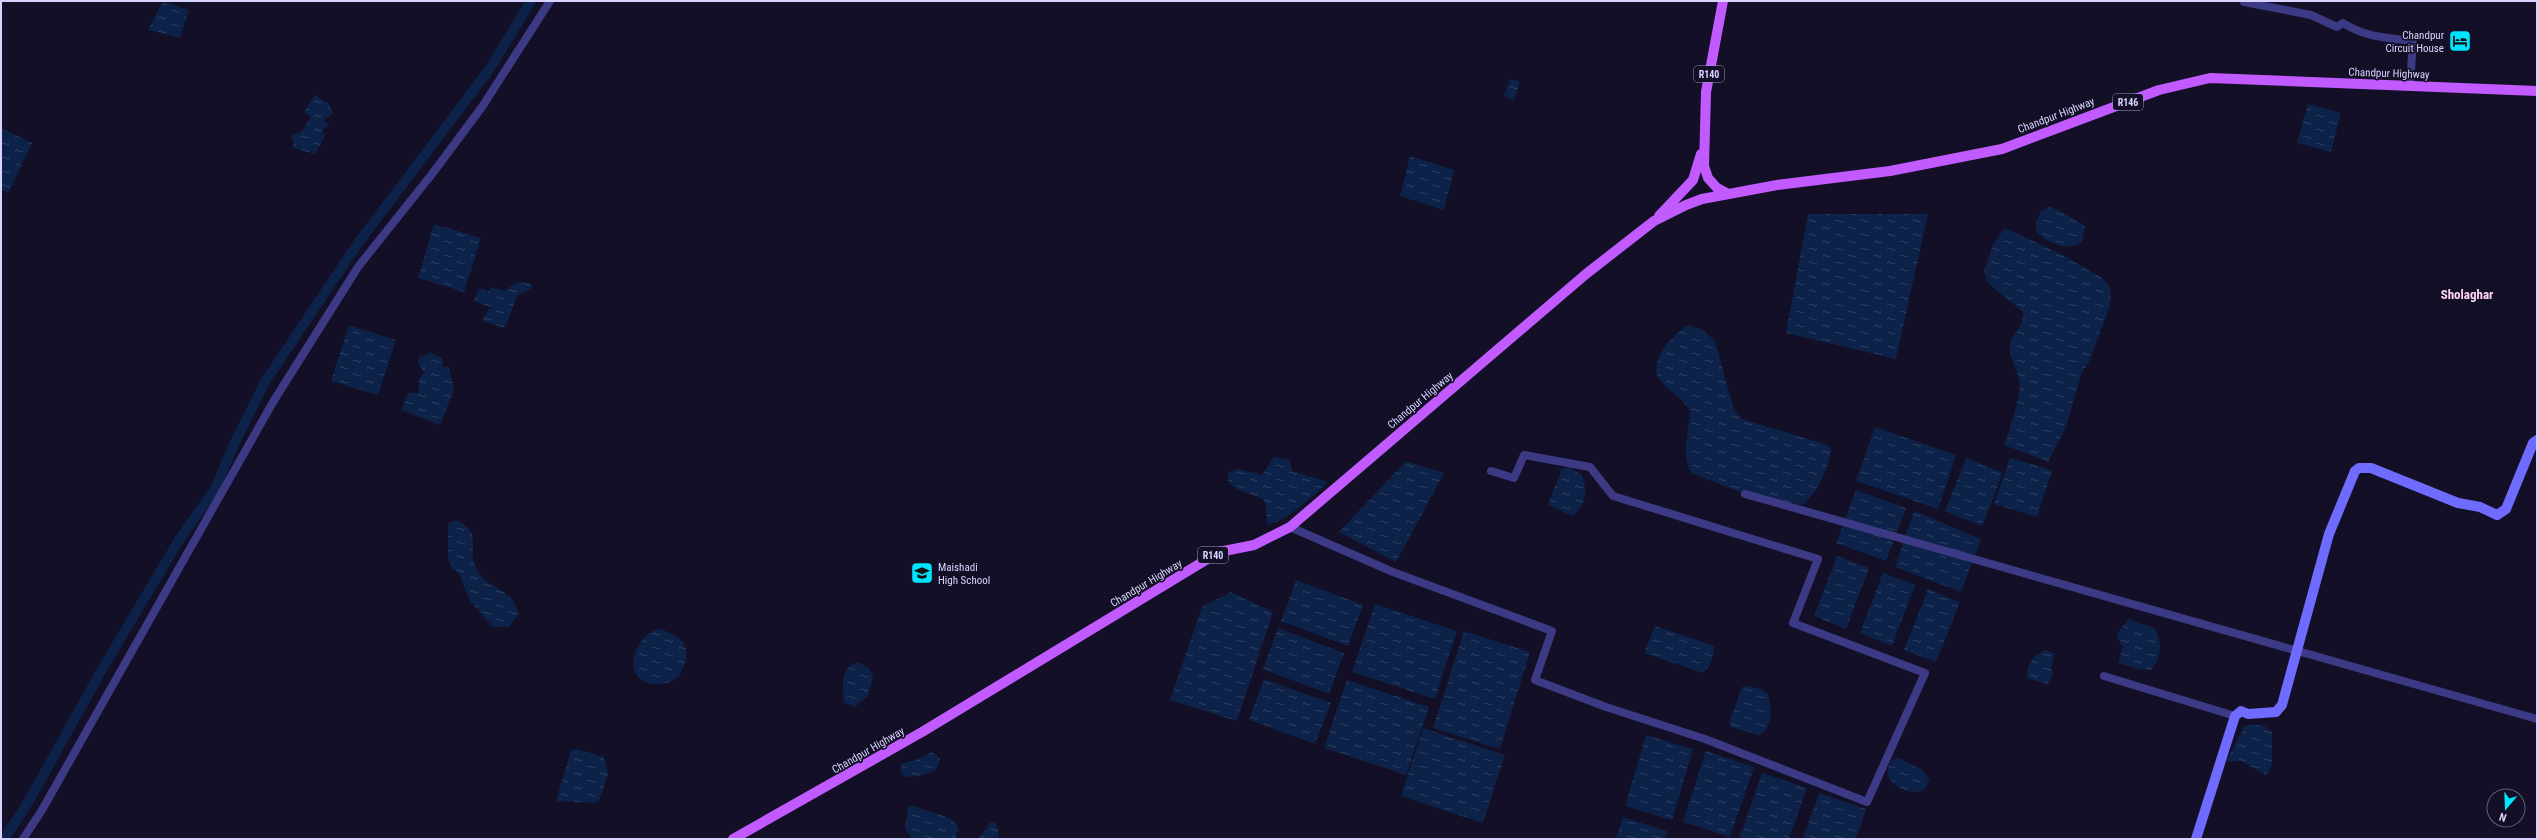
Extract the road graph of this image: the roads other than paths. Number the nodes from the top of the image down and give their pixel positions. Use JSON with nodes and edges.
{"nodes":[{"id":1,"x":550,"y":1,"type":"edge"},
{"id":2,"x":1723,"y":1,"type":"edge"},
{"id":3,"x":2244,"y":2,"type":"edge"},
{"id":4,"x":2410,"y":86,"type":"junction"},
{"id":5,"x":2537,"y":91,"type":"edge"},
{"id":6,"x":1703,"y":148,"type":"junction"},
{"id":7,"x":1728,"y":194,"type":"junction"},
{"id":8,"x":1654,"y":221,"type":"junction"},
{"id":9,"x":2537,"y":440,"type":"edge"},
{"id":10,"x":1491,"y":471,"type":"dead end"},
{"id":11,"x":1745,"y":494,"type":"dead end"},
{"id":12,"x":1290,"y":527,"type":"junction"},
{"id":13,"x":2104,"y":676,"type":"dead end"},
{"id":14,"x":2235,"y":716,"type":"junction"},
{"id":15,"x":2537,"y":720,"type":"edge"},
{"id":16,"x":23,"y":839,"type":"edge"},
{"id":17,"x":733,"y":839,"type":"edge"},
{"id":18,"x":2196,"y":839,"type":"edge"}],
"edges":[{"from":1,"to":16,"type":"street"},
{"from":2,"to":6,"type":"main road","number":"R140"},
{"from":3,"to":4,"type":"street"},
{"from":4,"to":5,"type":"main road","name":"Chandpur Highway","number":"R146"},
{"from":4,"to":7,"type":"main road","name":"Chandpur Highway","number":"R146"},
{"from":6,"to":7,"type":"main road","number":"R140"},
{"from":6,"to":8,"type":"main road","number":"R140"},
{"from":7,"to":8,"type":"main road","number":"R140"},
{"from":8,"to":12,"type":"main road","name":"Chandpur Highway","number":"R140"},
{"from":9,"to":14,"type":"street"},
{"from":10,"to":12,"type":"street"},
{"from":11,"to":15,"type":"street"},
{"from":12,"to":17,"type":"main road","name":"Chandpur Highway","number":"R140"},
{"from":13,"to":14,"type":"street"},
{"from":14,"to":18,"type":"street"}]}
